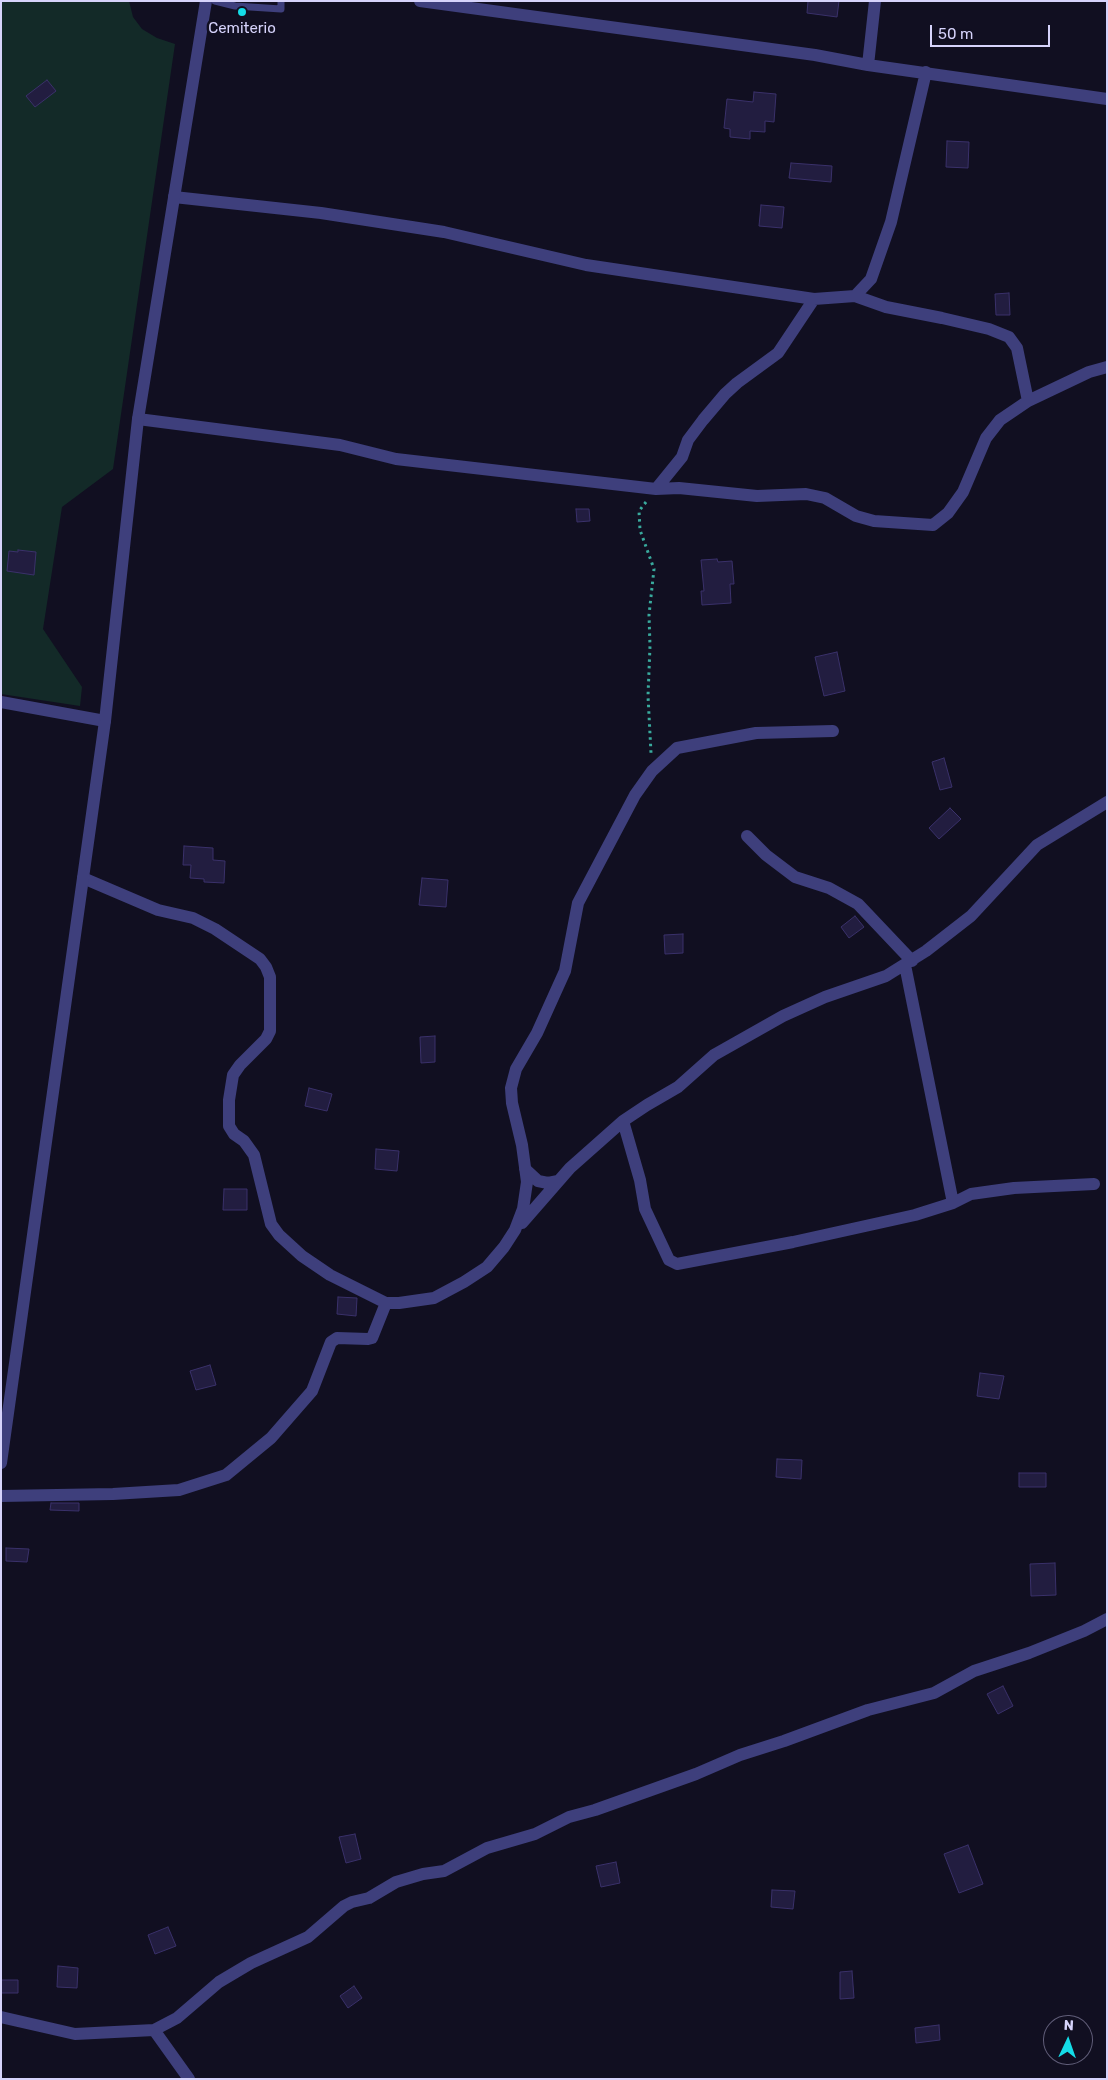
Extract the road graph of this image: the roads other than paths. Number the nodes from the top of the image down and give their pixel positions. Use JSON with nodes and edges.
{"nodes":[{"id":1,"x":206,"y":1,"type":"edge"},
{"id":2,"x":215,"y":1,"type":"edge"},
{"id":3,"x":281,"y":1,"type":"edge"},
{"id":4,"x":420,"y":1,"type":"edge"},
{"id":5,"x":874,"y":1,"type":"edge"},
{"id":6,"x":493,"y":6,"type":"edge"},
{"id":7,"x":868,"y":64,"type":"junction"},
{"id":8,"x":926,"y":72,"type":"junction"},
{"id":9,"x":1107,"y":100,"type":"edge"},
{"id":10,"x":174,"y":197,"type":"junction"},
{"id":11,"x":855,"y":296,"type":"junction"},
{"id":12,"x":814,"y":299,"type":"junction"},
{"id":13,"x":1107,"y":367,"type":"edge"},
{"id":14,"x":1028,"y":401,"type":"junction"},
{"id":15,"x":138,"y":419,"type":"junction"},
{"id":16,"x":656,"y":489,"type":"junction"},
{"id":17,"x":1,"y":702,"type":"edge"},
{"id":18,"x":105,"y":721,"type":"junction"},
{"id":19,"x":833,"y":731,"type":"dead end"},
{"id":20,"x":1107,"y":802,"type":"edge"},
{"id":21,"x":747,"y":836,"type":"dead end"},
{"id":22,"x":83,"y":878,"type":"junction"},
{"id":23,"x":908,"y":963,"type":"junction"},
{"id":24,"x":623,"y":1121,"type":"junction"},
{"id":25,"x":525,"y":1169,"type":"junction"},
{"id":26,"x":558,"y":1181,"type":"junction"},
{"id":27,"x":1094,"y":1184,"type":"dead end"},
{"id":28,"x":953,"y":1203,"type":"junction"},
{"id":29,"x":515,"y":1230,"type":"junction"},
{"id":30,"x":386,"y":1302,"type":"junction"},
{"id":31,"x":1,"y":1463,"type":"edge"},
{"id":32,"x":1,"y":1496,"type":"edge"},
{"id":33,"x":1107,"y":1619,"type":"edge"},
{"id":34,"x":1,"y":2017,"type":"edge"},
{"id":35,"x":154,"y":2030,"type":"junction"},
{"id":36,"x":189,"y":2079,"type":"edge"}],
"edges":[{"from":1,"to":10,"type":"street"},
{"from":2,"to":3,"type":"lane"},
{"from":4,"to":6,"type":"street"},
{"from":5,"to":7,"type":"street"},
{"from":6,"to":7,"type":"street"},
{"from":7,"to":8,"type":"street"},
{"from":8,"to":9,"type":"street"},
{"from":8,"to":11,"type":"street"},
{"from":10,"to":12,"type":"street"},
{"from":10,"to":15,"type":"street"},
{"from":11,"to":12,"type":"street"},
{"from":11,"to":14,"type":"street"},
{"from":12,"to":16,"type":"street"},
{"from":13,"to":14,"type":"street"},
{"from":14,"to":16,"type":"street"},
{"from":15,"to":16,"type":"street"},
{"from":15,"to":18,"type":"street"},
{"from":17,"to":18,"type":"street"},
{"from":18,"to":22,"type":"street"},
{"from":19,"to":25,"type":"street"},
{"from":20,"to":23,"type":"street"},
{"from":21,"to":23,"type":"street"},
{"from":22,"to":30,"type":"street"},
{"from":22,"to":31,"type":"street"},
{"from":23,"to":24,"type":"street"},
{"from":23,"to":28,"type":"street"},
{"from":24,"to":26,"type":"street"},
{"from":24,"to":28,"type":"street"},
{"from":25,"to":26,"type":"street"},
{"from":25,"to":29,"type":"street"},
{"from":26,"to":29,"type":"street"},
{"from":27,"to":28,"type":"street"},
{"from":29,"to":30,"type":"street"},
{"from":30,"to":32,"type":"street"},
{"from":33,"to":35,"type":"street"},
{"from":34,"to":35,"type":"street"},
{"from":35,"to":36,"type":"street"}]}
